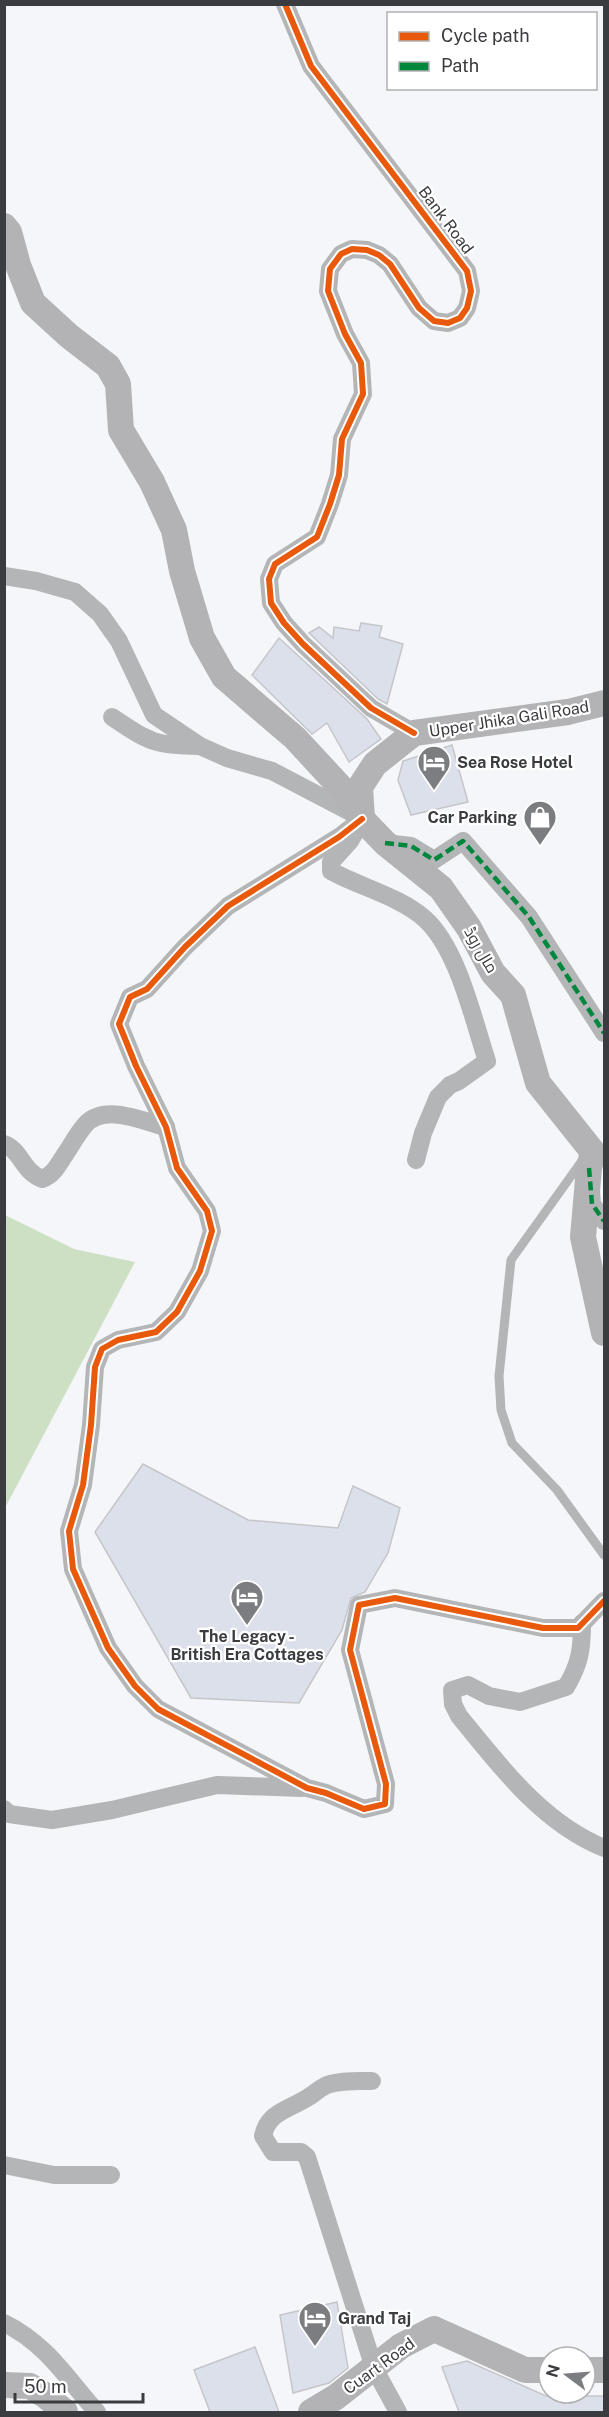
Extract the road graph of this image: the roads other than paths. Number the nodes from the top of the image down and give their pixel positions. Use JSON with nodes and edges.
{"nodes":[{"id":1,"x":285,"y":4,"type":"edge"},
{"id":2,"x":4,"y":226,"type":"edge"},
{"id":3,"x":4,"y":576,"type":"edge"},
{"id":4,"x":604,"y":703,"type":"edge"},
{"id":5,"x":112,"y":717,"type":"dead end"},
{"id":6,"x":414,"y":734,"type":"junction"},
{"id":7,"x":200,"y":746,"type":"junction"},
{"id":8,"x":362,"y":819,"type":"junction"},
{"id":9,"x":385,"y":843,"type":"junction"},
{"id":10,"x":604,"y":1033,"type":"edge"},
{"id":11,"x":166,"y":1126,"type":"junction"},
{"id":12,"x":4,"y":1144,"type":"edge"},
{"id":13,"x":416,"y":1160,"type":"dead end"},
{"id":14,"x":591,"y":1160,"type":"junction"},
{"id":15,"x":604,"y":1221,"type":"edge"},
{"id":16,"x":604,"y":1333,"type":"edge"},
{"id":17,"x":604,"y":1555,"type":"edge"},
{"id":18,"x":604,"y":1601,"type":"edge"},
{"id":19,"x":582,"y":1623,"type":"junction"},
{"id":20,"x":307,"y":1788,"type":"junction"},
{"id":21,"x":4,"y":1809,"type":"edge"},
{"id":22,"x":604,"y":1848,"type":"edge"},
{"id":23,"x":372,"y":2081,"type":"dead end"},
{"id":24,"x":4,"y":2165,"type":"edge"},
{"id":25,"x":111,"y":2175,"type":"dead end"},
{"id":26,"x":4,"y":2323,"type":"edge"},
{"id":27,"x":374,"y":2368,"type":"junction"},
{"id":28,"x":537,"y":2370,"type":"edge"},
{"id":29,"x":4,"y":2385,"type":"edge"},
{"id":30,"x":65,"y":2412,"type":"edge"},
{"id":31,"x":97,"y":2412,"type":"edge"},
{"id":32,"x":311,"y":2412,"type":"edge"},
{"id":33,"x":398,"y":2412,"type":"edge"}],
"edges":[{"from":1,"to":6,"type":"street","name":"Bank Road"},
{"from":2,"to":8,"type":"main road","name":"مال روڈ"},
{"from":3,"to":7,"type":"street"},
{"from":4,"to":6,"type":"main road","name":"Upper Jhika Gali Road"},
{"from":5,"to":7,"type":"street"},
{"from":6,"to":8,"type":"main road","name":"Upper Jhika Gali Road"},
{"from":7,"to":8,"type":"street"},
{"from":8,"to":9,"type":"main road","name":"مال روڈ"},
{"from":8,"to":11,"type":"street"},
{"from":8,"to":13,"type":"street"},
{"from":9,"to":10,"type":"street"},
{"from":9,"to":14,"type":"main road","name":"مال روڈ"},
{"from":11,"to":12,"type":"street"},
{"from":11,"to":20,"type":"street"},
{"from":14,"to":15,"type":"street"},
{"from":14,"to":16,"type":"main road"},
{"from":14,"to":17,"type":"lane"},
{"from":18,"to":19,"type":"street"},
{"from":19,"to":20,"type":"street"},
{"from":19,"to":22,"type":"street"},
{"from":20,"to":21,"type":"street"},
{"from":23,"to":27,"type":"street"},
{"from":24,"to":25,"type":"street"},
{"from":26,"to":31,"type":"street"},
{"from":27,"to":28,"type":"main road","name":"Cuart Road"},
{"from":27,"to":32,"type":"main road","name":"Cuart Road"},
{"from":27,"to":33,"type":"street"},
{"from":29,"to":30,"type":"main road"}]}
